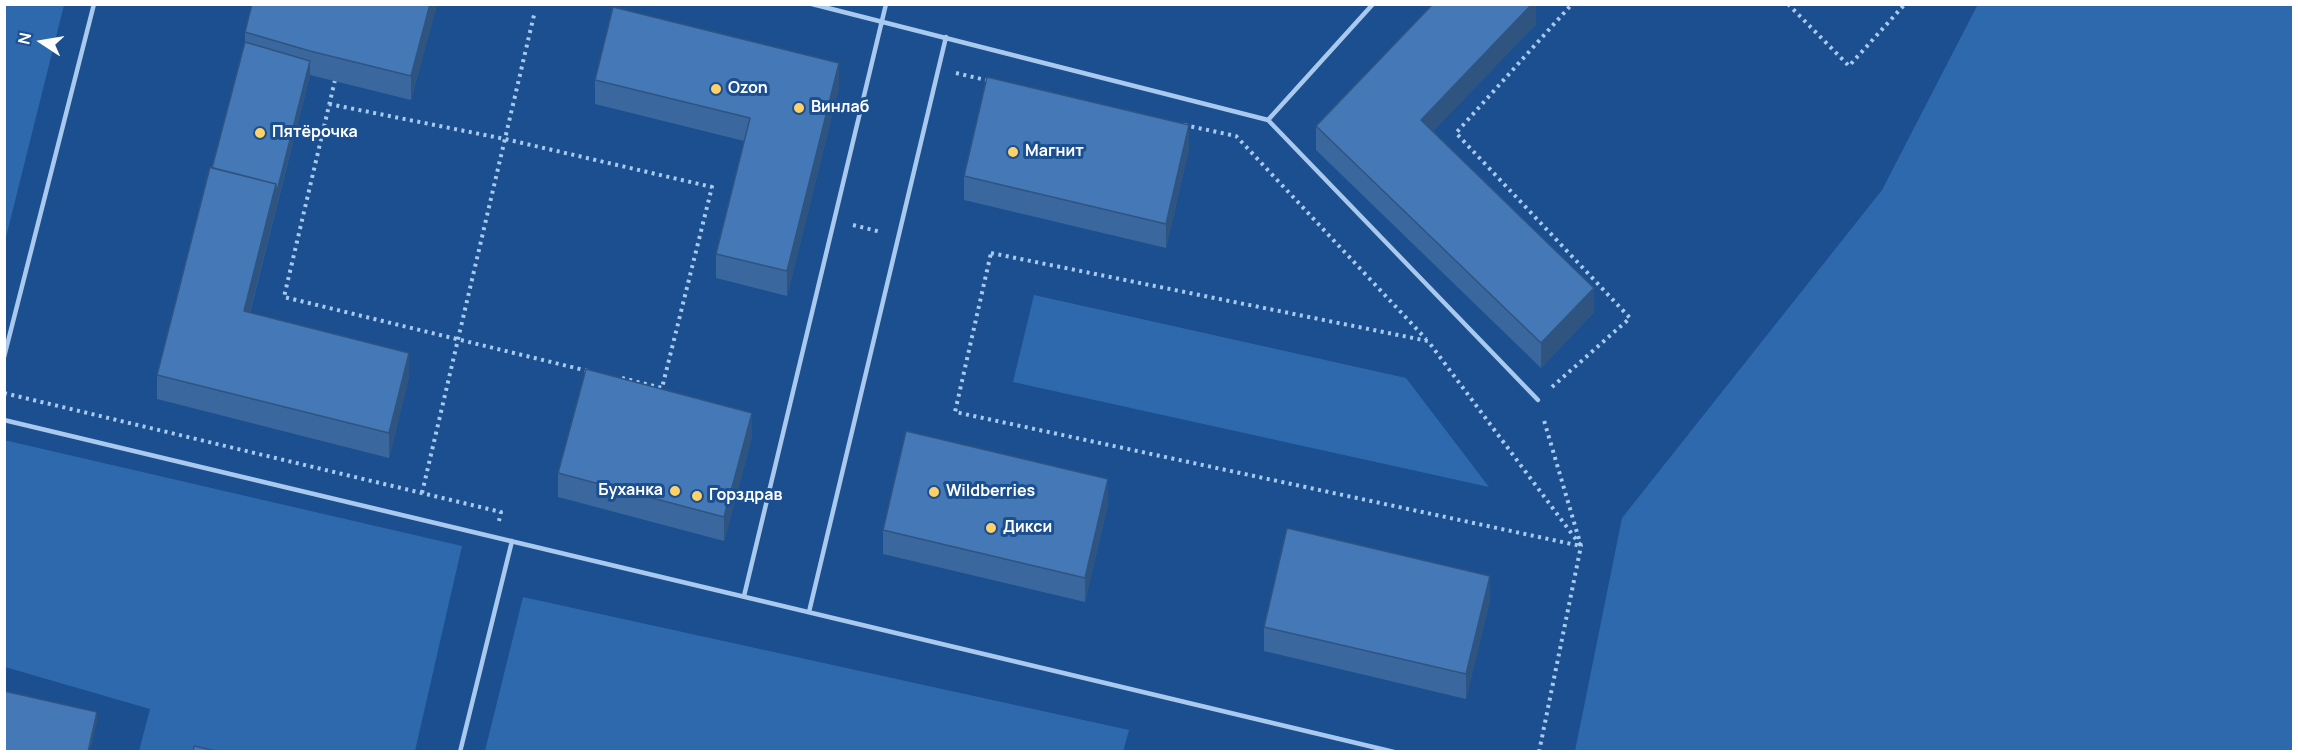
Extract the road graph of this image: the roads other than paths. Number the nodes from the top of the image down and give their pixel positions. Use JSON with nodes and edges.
{"nodes":[{"id":1,"x":94,"y":4,"type":"edge"},
{"id":2,"x":812,"y":4,"type":"edge"},
{"id":3,"x":886,"y":4,"type":"edge"},
{"id":4,"x":1373,"y":4,"type":"edge"},
{"id":5,"x":882,"y":22,"type":"junction"},
{"id":6,"x":946,"y":37,"type":"junction"},
{"id":7,"x":1268,"y":120,"type":"junction"},
{"id":8,"x":4,"y":357,"type":"edge"},
{"id":9,"x":1538,"y":400,"type":"road end"},
{"id":10,"x":4,"y":420,"type":"edge"},
{"id":11,"x":512,"y":541,"type":"junction"},
{"id":12,"x":744,"y":596,"type":"junction"},
{"id":13,"x":809,"y":612,"type":"junction"},
{"id":14,"x":460,"y":752,"type":"edge"},
{"id":15,"x":1394,"y":752,"type":"edge"}],
"edges":[{"from":1,"to":8,"type":"lane"},
{"from":2,"to":5,"type":"lane"},
{"from":3,"to":5,"type":"lane"},
{"from":4,"to":7,"type":"lane"},
{"from":5,"to":6,"type":"lane"},
{"from":5,"to":12,"type":"lane"},
{"from":6,"to":7,"type":"lane"},
{"from":6,"to":13,"type":"lane"},
{"from":7,"to":9,"type":"lane"},
{"from":10,"to":11,"type":"lane"},
{"from":11,"to":12,"type":"lane"},
{"from":11,"to":14,"type":"lane"},
{"from":12,"to":13,"type":"lane"},
{"from":13,"to":15,"type":"lane"}]}
